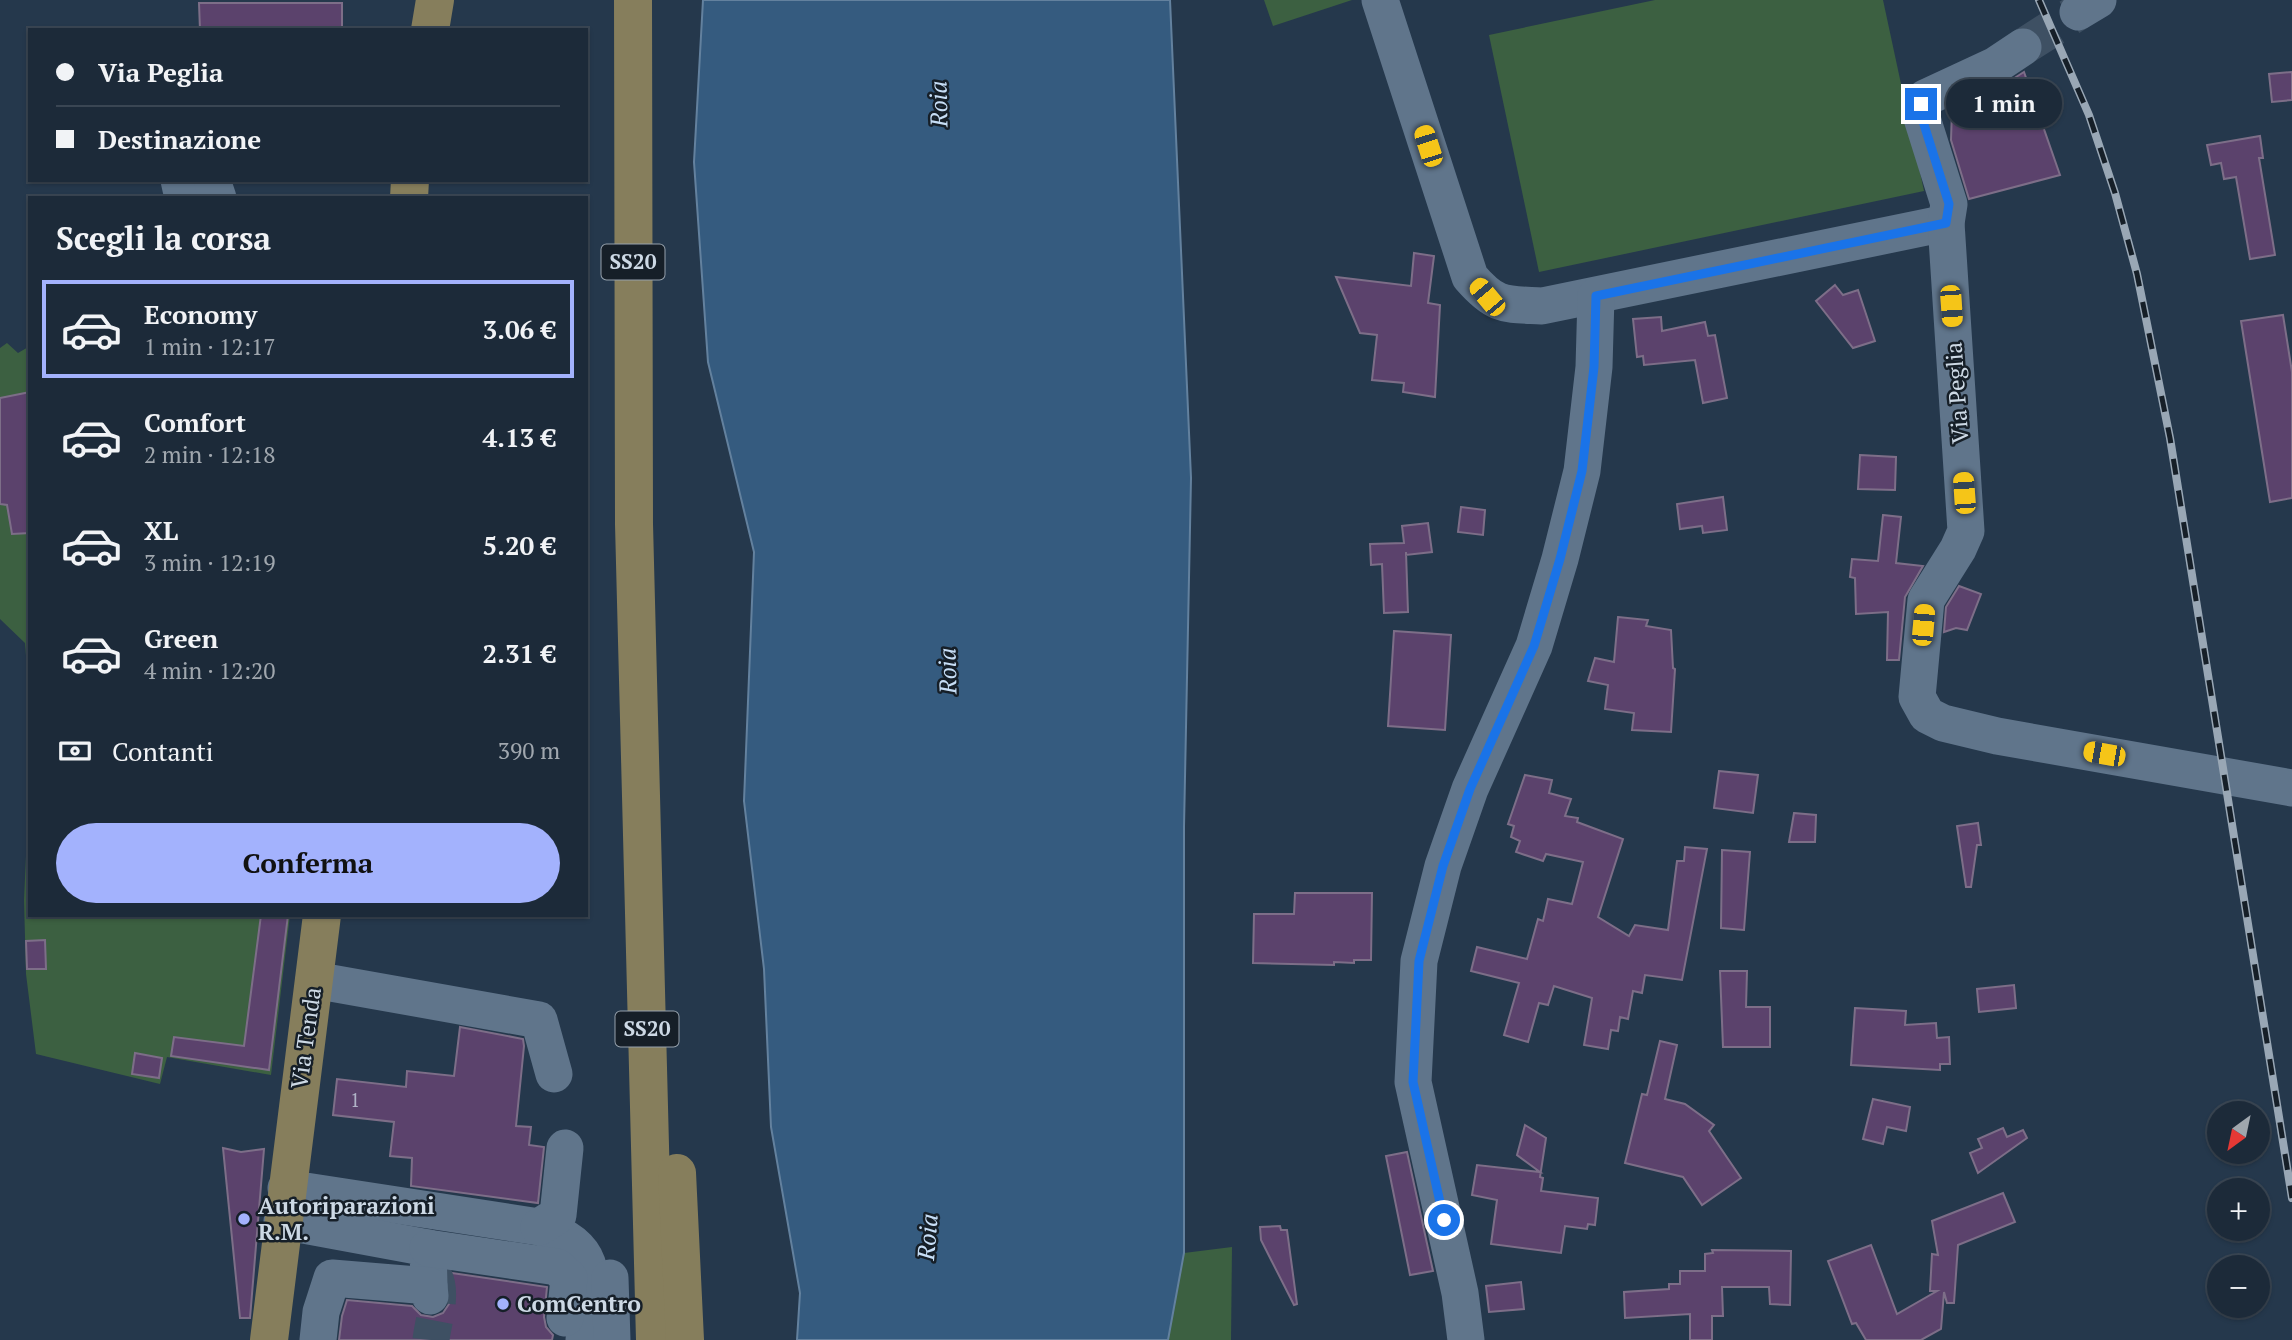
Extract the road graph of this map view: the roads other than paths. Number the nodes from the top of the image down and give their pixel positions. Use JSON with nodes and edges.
{"nodes":[{"id":1,"x":435,"y":0,"type":"edge"},
{"id":2,"x":633,"y":0,"type":"edge"},
{"id":3,"x":1380,"y":0,"type":"edge"},
{"id":4,"x":430,"y":28,"type":"edge"},
{"id":5,"x":2023,"y":47,"type":"tunnel mouth"},
{"id":6,"x":1946,"y":223,"type":"junction"},
{"id":7,"x":1596,"y":296,"type":"junction"},
{"id":8,"x":639,"y":785,"type":"junction"},
{"id":9,"x":2279,"y":785,"type":"edge"},
{"id":10,"x":323,"y":917,"type":"edge"},
{"id":11,"x":314,"y":980,"type":"junction"},
{"id":12,"x":554,"y":1074,"type":"dead end"},
{"id":13,"x":565,"y":1149,"type":"dead end"},
{"id":14,"x":284,"y":1203,"type":"junction"},
{"id":15,"x":551,"y":1231,"type":"junction"},
{"id":16,"x":428,"y":1248,"type":"junction"},
{"id":17,"x":390,"y":1255,"type":"dead end"},
{"id":18,"x":269,"y":1340,"type":"edge"},
{"id":19,"x":317,"y":1340,"type":"edge"},
{"id":20,"x":562,"y":1340,"type":"edge"},
{"id":21,"x":584,"y":1340,"type":"edge"},
{"id":22,"x":612,"y":1340,"type":"edge"},
{"id":23,"x":629,"y":1340,"type":"edge"},
{"id":24,"x":655,"y":1340,"type":"edge"},
{"id":25,"x":685,"y":1340,"type":"edge"},
{"id":26,"x":1466,"y":1340,"type":"edge"}],
"edges":[{"from":1,"to":4,"type":"main road"},
{"from":2,"to":8,"type":"main road","number":"SS20"},
{"from":3,"to":7,"type":"street"},
{"from":5,"to":6,"type":"street","name":"Via Peglia"},
{"from":6,"to":7,"type":"street"},
{"from":6,"to":9,"type":"street","name":"Via Peglia"},
{"from":7,"to":26,"type":"street"},
{"from":8,"to":23,"type":"main road"},
{"from":8,"to":24,"type":"main road","number":"SS20"},
{"from":8,"to":25,"type":"main road"},
{"from":10,"to":11,"type":"main road","name":"Via Tenda"},
{"from":11,"to":12,"type":"street"},
{"from":11,"to":14,"type":"main road","name":"Via Tenda"},
{"from":13,"to":15,"type":"street"},
{"from":14,"to":15,"type":"street"},
{"from":14,"to":16,"type":"street"},
{"from":14,"to":17,"type":"street"},
{"from":14,"to":18,"type":"main road","name":"Via Tenda"},
{"from":15,"to":21,"type":"street"},
{"from":15,"to":22,"type":"street"},
{"from":16,"to":19,"type":"street"},
{"from":16,"to":20,"type":"street"}]}
